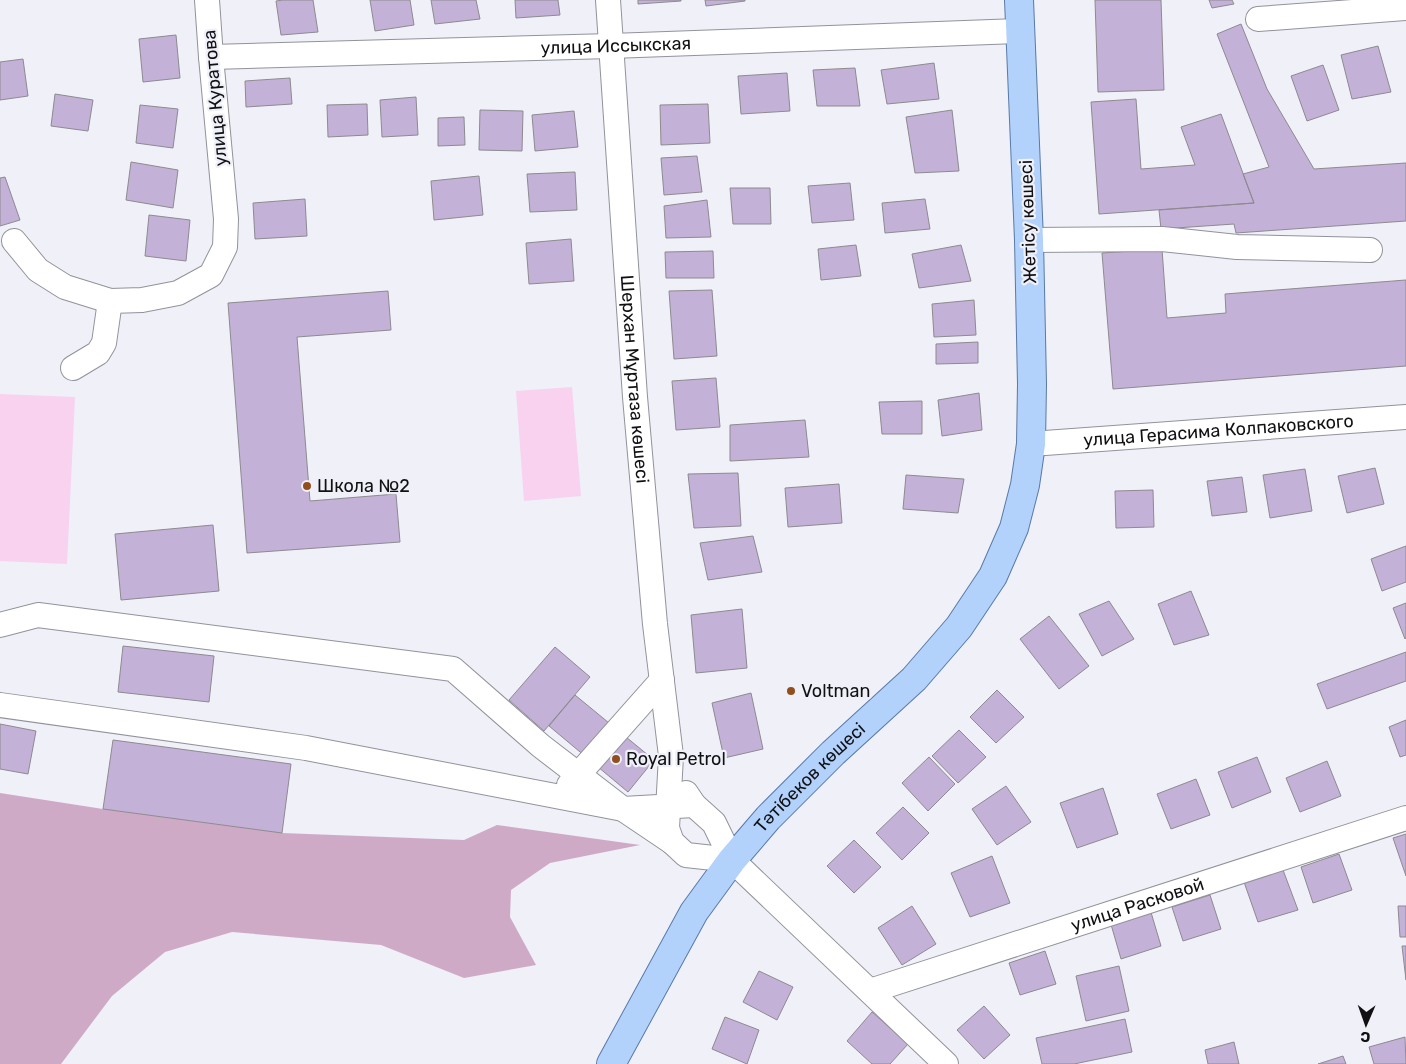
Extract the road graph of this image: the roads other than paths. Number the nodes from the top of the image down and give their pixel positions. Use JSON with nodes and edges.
{"nodes":[{"id":1,"x":207,"y":0,"type":"edge"},
{"id":2,"x":608,"y":0,"type":"edge"},
{"id":3,"x":1019,"y":0,"type":"edge"},
{"id":4,"x":1406,"y":8,"type":"edge"},
{"id":5,"x":1258,"y":19,"type":"dead end"},
{"id":6,"x":1020,"y":31,"type":"junction"},
{"id":7,"x":612,"y":46,"type":"junction"},
{"id":8,"x":211,"y":57,"type":"junction"},
{"id":9,"x":14,"y":240,"type":"dead end"},
{"id":10,"x":1029,"y":240,"type":"junction"},
{"id":11,"x":1370,"y":250,"type":"dead end"},
{"id":12,"x":110,"y":301,"type":"junction"},
{"id":13,"x":73,"y":368,"type":"dead end"},
{"id":14,"x":1406,"y":419,"type":"edge"},
{"id":15,"x":1031,"y":444,"type":"junction"},
{"id":16,"x":0,"y":612,"type":"edge"},
{"id":17,"x":38,"y":615,"type":"junction"},
{"id":18,"x":0,"y":625,"type":"edge"},
{"id":19,"x":662,"y":680,"type":"junction"},
{"id":20,"x":0,"y":705,"type":"edge"},
{"id":21,"x":671,"y":756,"type":"junction"},
{"id":22,"x":578,"y":774,"type":"junction"},
{"id":23,"x":559,"y":798,"type":"junction"},
{"id":24,"x":694,"y":805,"type":"junction"},
{"id":25,"x":668,"y":806,"type":"junction"},
{"id":26,"x":623,"y":810,"type":"junction"},
{"id":27,"x":1406,"y":818,"type":"edge"},
{"id":28,"x":672,"y":842,"type":"junction"},
{"id":29,"x":732,"y":860,"type":"junction"},
{"id":30,"x":870,"y":991,"type":"junction"},
{"id":31,"x":611,"y":1064,"type":"edge"},
{"id":32,"x":946,"y":1064,"type":"edge"}],
"edges":[{"from":1,"to":8,"type":"street","name":"улица Куратова"},
{"from":2,"to":7,"type":"street","name":"Шерхан Мұртаза көшесі"},
{"from":3,"to":6,"type":"main road","name":"Жетісу көшесі"},
{"from":4,"to":5,"type":"street"},
{"from":6,"to":7,"type":"street","name":"улица Иссыкская"},
{"from":6,"to":10,"type":"main road","name":"Жетісу көшесі"},
{"from":7,"to":8,"type":"street","name":"улица Иссыкская"},
{"from":7,"to":19,"type":"street","name":"Шерхан Мұртаза көшесі"},
{"from":8,"to":12,"type":"street","name":"улица Куратова"},
{"from":9,"to":12,"type":"street","name":"улица Куратова"},
{"from":10,"to":11,"type":"street"},
{"from":10,"to":15,"type":"main road","name":"Жетісу көшесі"},
{"from":12,"to":13,"type":"street"},
{"from":14,"to":15,"type":"street","name":"улица Герасима Колпаковского"},
{"from":15,"to":29,"type":"main road","name":"Тәтібеков көшесі"},
{"from":16,"to":17,"type":"street"},
{"from":17,"to":18,"type":"street"},
{"from":17,"to":22,"type":"street"},
{"from":19,"to":21,"type":"street","name":"Шерхан Мұртаза көшесі"},
{"from":19,"to":22,"type":"street"},
{"from":20,"to":23,"type":"street"},
{"from":21,"to":24,"type":"street"},
{"from":21,"to":25,"type":"street"},
{"from":22,"to":23,"type":"street"},
{"from":22,"to":26,"type":"street"},
{"from":23,"to":26,"type":"street"},
{"from":24,"to":25,"type":"street"},
{"from":24,"to":29,"type":"street"},
{"from":25,"to":26,"type":"street"},
{"from":25,"to":28,"type":"street"},
{"from":26,"to":28,"type":"street"},
{"from":27,"to":30,"type":"street","name":"улица Расковой"},
{"from":28,"to":29,"type":"street"},
{"from":29,"to":30,"type":"street"},
{"from":29,"to":31,"type":"main road","name":"Тәтібеков көшесі"},
{"from":30,"to":32,"type":"street"}]}
